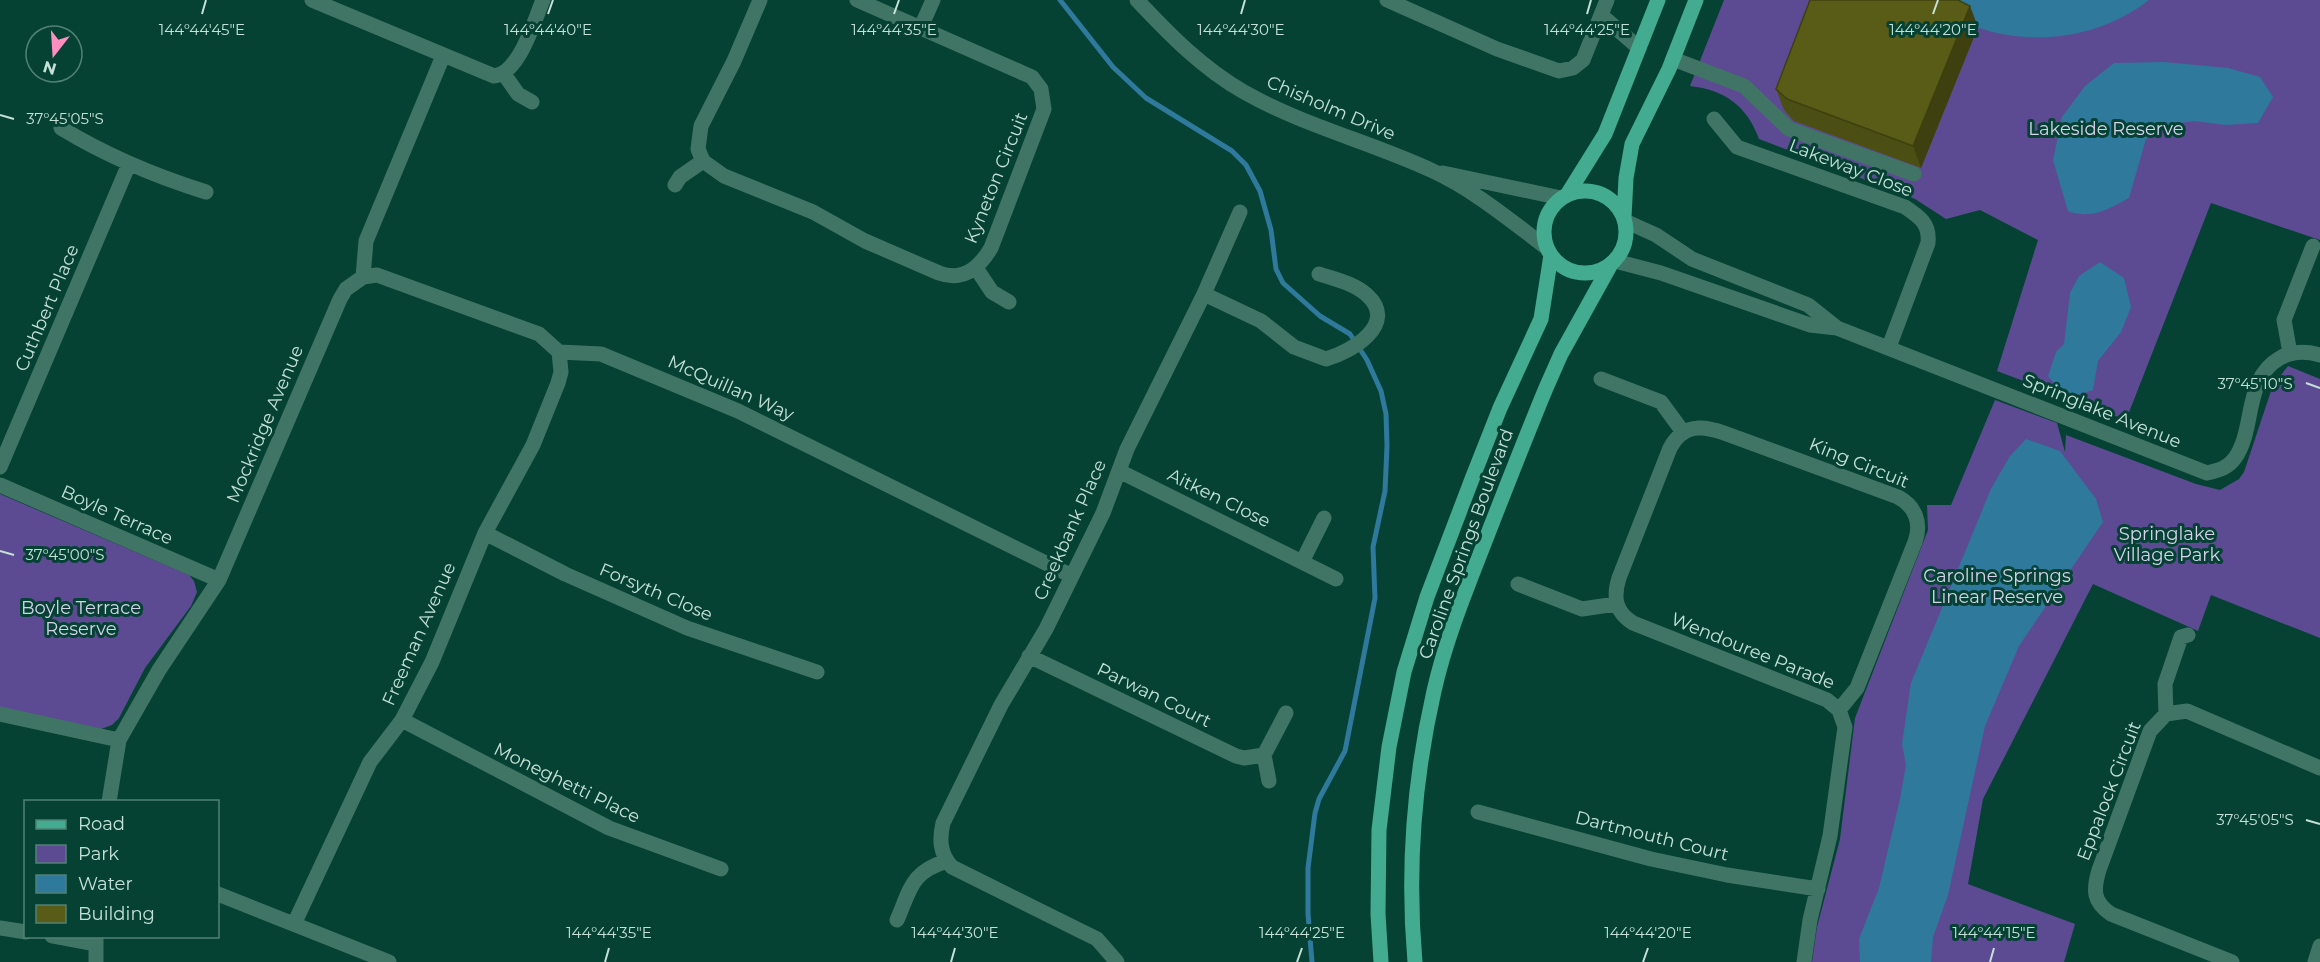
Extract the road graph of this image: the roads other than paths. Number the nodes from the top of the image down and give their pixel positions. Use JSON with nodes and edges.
{"nodes":[{"id":1,"x":312,"y":0,"type":"edge"},
{"id":2,"x":543,"y":0,"type":"edge"},
{"id":3,"x":760,"y":0,"type":"edge"},
{"id":4,"x":857,"y":0,"type":"edge"},
{"id":5,"x":933,"y":0,"type":"edge"},
{"id":6,"x":1137,"y":0,"type":"edge"},
{"id":7,"x":1387,"y":0,"type":"edge"},
{"id":8,"x":1607,"y":0,"type":"edge"},
{"id":9,"x":1658,"y":0,"type":"edge"},
{"id":10,"x":1696,"y":0,"type":"edge"},
{"id":11,"x":1601,"y":15,"type":"junction"},
{"id":12,"x":921,"y":27,"type":"junction"},
{"id":13,"x":1639,"y":48,"type":"junction"},
{"id":14,"x":443,"y":56,"type":"junction"},
{"id":15,"x":1673,"y":59,"type":"junction"},
{"id":16,"x":504,"y":74,"type":"junction"},
{"id":17,"x":532,"y":102,"type":"dead end"},
{"id":18,"x":1714,"y":119,"type":"dead end"},
{"id":19,"x":61,"y":129,"type":"dead end"},
{"id":20,"x":703,"y":160,"type":"junction"},
{"id":21,"x":129,"y":164,"type":"junction"},
{"id":22,"x":1434,"y":172,"type":"junction"},
{"id":23,"x":1914,"y":174,"type":"dead end"},
{"id":24,"x":675,"y":185,"type":"dead end"},
{"id":25,"x":206,"y":192,"type":"dead end"},
{"id":26,"x":1564,"y":197,"type":"junction"},
{"id":27,"x":1240,"y":212,"type":"dead end"},
{"id":28,"x":1625,"y":219,"type":"junction"},
{"id":29,"x":2313,"y":246,"type":"dead end"},
{"id":30,"x":1549,"y":252,"type":"junction"},
{"id":31,"x":1613,"y":263,"type":"junction"},
{"id":32,"x":976,"y":268,"type":"junction"},
{"id":33,"x":1318,"y":274,"type":"dead end"},
{"id":34,"x":363,"y":277,"type":"junction"},
{"id":35,"x":1204,"y":294,"type":"junction"},
{"id":36,"x":1009,"y":302,"type":"dead end"},
{"id":37,"x":1837,"y":328,"type":"junction"},
{"id":38,"x":1889,"y":347,"type":"junction"},
{"id":39,"x":560,"y":352,"type":"junction"},
{"id":40,"x":2290,"y":353,"type":"junction"},
{"id":41,"x":2320,"y":355,"type":"edge"},
{"id":42,"x":1601,"y":379,"type":"dead end"},
{"id":43,"x":1683,"y":432,"type":"junction"},
{"id":44,"x":0,"y":467,"type":"edge"},
{"id":45,"x":1119,"y":471,"type":"junction"},
{"id":46,"x":0,"y":485,"type":"edge"},
{"id":47,"x":1324,"y":519,"type":"dead end"},
{"id":48,"x":485,"y":533,"type":"junction"},
{"id":49,"x":1302,"y":562,"type":"junction"},
{"id":50,"x":1072,"y":576,"type":"junction"},
{"id":51,"x":1336,"y":579,"type":"dead end"},
{"id":52,"x":219,"y":580,"type":"junction"},
{"id":53,"x":1518,"y":584,"type":"dead end"},
{"id":54,"x":1616,"y":604,"type":"junction"},
{"id":55,"x":2188,"y":635,"type":"dead end"},
{"id":56,"x":1029,"y":656,"type":"junction"},
{"id":57,"x":817,"y":672,"type":"dead end"},
{"id":58,"x":1839,"y":710,"type":"junction"},
{"id":59,"x":1286,"y":713,"type":"dead end"},
{"id":60,"x":0,"y":714,"type":"edge"},
{"id":61,"x":2166,"y":714,"type":"junction"},
{"id":62,"x":402,"y":720,"type":"junction"},
{"id":63,"x":119,"y":740,"type":"junction"},
{"id":64,"x":1264,"y":755,"type":"junction"},
{"id":65,"x":2320,"y":768,"type":"edge"},
{"id":66,"x":1269,"y":781,"type":"dead end"},
{"id":67,"x":109,"y":800,"type":"edge"},
{"id":68,"x":1478,"y":812,"type":"dead end"},
{"id":69,"x":947,"y":861,"type":"junction"},
{"id":70,"x":721,"y":869,"type":"dead end"},
{"id":71,"x":1818,"y":889,"type":"junction"},
{"id":72,"x":219,"y":894,"type":"edge"},
{"id":73,"x":897,"y":920,"type":"dead end"},
{"id":74,"x":294,"y":924,"type":"junction"},
{"id":75,"x":0,"y":928,"type":"edge"},
{"id":76,"x":24,"y":932,"type":"edge"},
{"id":77,"x":74,"y":938,"type":"edge"},
{"id":78,"x":96,"y":940,"type":"edge"},
{"id":79,"x":2320,"y":946,"type":"edge"},
{"id":80,"x":96,"y":962,"type":"edge"},
{"id":81,"x":389,"y":962,"type":"edge"},
{"id":82,"x":1117,"y":962,"type":"edge"},
{"id":83,"x":1381,"y":962,"type":"edge"},
{"id":84,"x":1415,"y":962,"type":"edge"},
{"id":85,"x":1804,"y":962,"type":"edge"},
{"id":86,"x":2232,"y":962,"type":"edge"},
{"id":87,"x":2315,"y":962,"type":"edge"}],
"edges":[{"from":1,"to":14,"type":"street"},
{"from":2,"to":16,"type":"street"},
{"from":3,"to":20,"type":"street"},
{"from":4,"to":12,"type":"street","name":"Kyneton Circuit"},
{"from":5,"to":12,"type":"street"},
{"from":6,"to":22,"type":"street","name":"Chisholm Drive"},
{"from":7,"to":11,"type":"street"},
{"from":8,"to":11,"type":"street"},
{"from":9,"to":13,"type":"main road"},
{"from":10,"to":15,"type":"main road"},
{"from":11,"to":13,"type":"street"},
{"from":12,"to":32,"type":"street","name":"Kyneton Circuit"},
{"from":13,"to":26,"type":"main road"},
{"from":14,"to":16,"type":"street"},
{"from":14,"to":34,"type":"street"},
{"from":15,"to":23,"type":"street"},
{"from":15,"to":28,"type":"main road"},
{"from":16,"to":17,"type":"street"},
{"from":18,"to":38,"type":"street","name":"Lakeway Close"},
{"from":19,"to":21,"type":"street"},
{"from":20,"to":24,"type":"street"},
{"from":20,"to":32,"type":"street","name":"Kyneton Circuit"},
{"from":21,"to":25,"type":"street"},
{"from":21,"to":44,"type":"street","name":"Cuthbert Place"},
{"from":22,"to":26,"type":"street","name":"Chisholm Drive"},
{"from":22,"to":30,"type":"street","name":"Chisholm Drive"},
{"from":26,"to":28,"type":"main road"},
{"from":26,"to":30,"type":"main road"},
{"from":27,"to":35,"type":"street","name":"Creekbank Place"},
{"from":28,"to":31,"type":"main road"},
{"from":28,"to":37,"type":"street","name":"Springlake Avenue"},
{"from":29,"to":40,"type":"street"},
{"from":30,"to":31,"type":"main road"},
{"from":30,"to":83,"type":"main road","name":"Caroline Springs Boulevard"},
{"from":31,"to":37,"type":"street","name":"Springlake Avenue"},
{"from":31,"to":84,"type":"main road","name":"Caroline Springs Boulevard"},
{"from":32,"to":36,"type":"street","name":"Kyneton Circuit"},
{"from":33,"to":35,"type":"street"},
{"from":34,"to":39,"type":"street"},
{"from":34,"to":52,"type":"street","name":"Mockridge Avenue"},
{"from":35,"to":45,"type":"street","name":"Creekbank Place"},
{"from":37,"to":38,"type":"street","name":"Springlake Avenue"},
{"from":38,"to":40,"type":"street","name":"Springlake Avenue"},
{"from":39,"to":48,"type":"street","name":"Freeman Avenue"},
{"from":39,"to":50,"type":"street","name":"McQuillan Way"},
{"from":40,"to":41,"type":"street"},
{"from":42,"to":43,"type":"street"},
{"from":43,"to":54,"type":"street"},
{"from":43,"to":58,"type":"street","name":"King Circuit"},
{"from":45,"to":49,"type":"street","name":"Aitken Close"},
{"from":45,"to":50,"type":"street","name":"Creekbank Place"},
{"from":46,"to":52,"type":"street","name":"Boyle Terrace"},
{"from":47,"to":49,"type":"street"},
{"from":48,"to":57,"type":"street","name":"Forsyth Close"},
{"from":48,"to":62,"type":"street","name":"Freeman Avenue"},
{"from":49,"to":51,"type":"street","name":"Aitken Close"},
{"from":50,"to":56,"type":"street","name":"Creekbank Place"},
{"from":52,"to":63,"type":"street","name":"Mockridge Avenue"},
{"from":53,"to":54,"type":"street"},
{"from":54,"to":58,"type":"street","name":"Wendouree Parade"},
{"from":55,"to":61,"type":"street"},
{"from":56,"to":64,"type":"street","name":"Parwan Court"},
{"from":56,"to":69,"type":"street","name":"Creekbank Place"},
{"from":58,"to":71,"type":"street","name":"Wendouree Parade"},
{"from":59,"to":64,"type":"street"},
{"from":60,"to":63,"type":"street"},
{"from":61,"to":65,"type":"street","name":"Eppalock Circuit"},
{"from":61,"to":86,"type":"street","name":"Eppalock Circuit"},
{"from":62,"to":70,"type":"street","name":"Moneghetti Place"},
{"from":62,"to":74,"type":"street","name":"Freeman Avenue"},
{"from":63,"to":67,"type":"street","name":"Mockridge Avenue"},
{"from":64,"to":66,"type":"street"},
{"from":68,"to":71,"type":"street","name":"Dartmouth Court"},
{"from":69,"to":73,"type":"street"},
{"from":69,"to":82,"type":"street"},
{"from":71,"to":85,"type":"street","name":"Wendouree Parade"},
{"from":72,"to":74,"type":"street"},
{"from":74,"to":81,"type":"street"},
{"from":75,"to":76,"type":"street"},
{"from":77,"to":78,"type":"street"},
{"from":78,"to":80,"type":"street"},
{"from":79,"to":87,"type":"street"}]}
